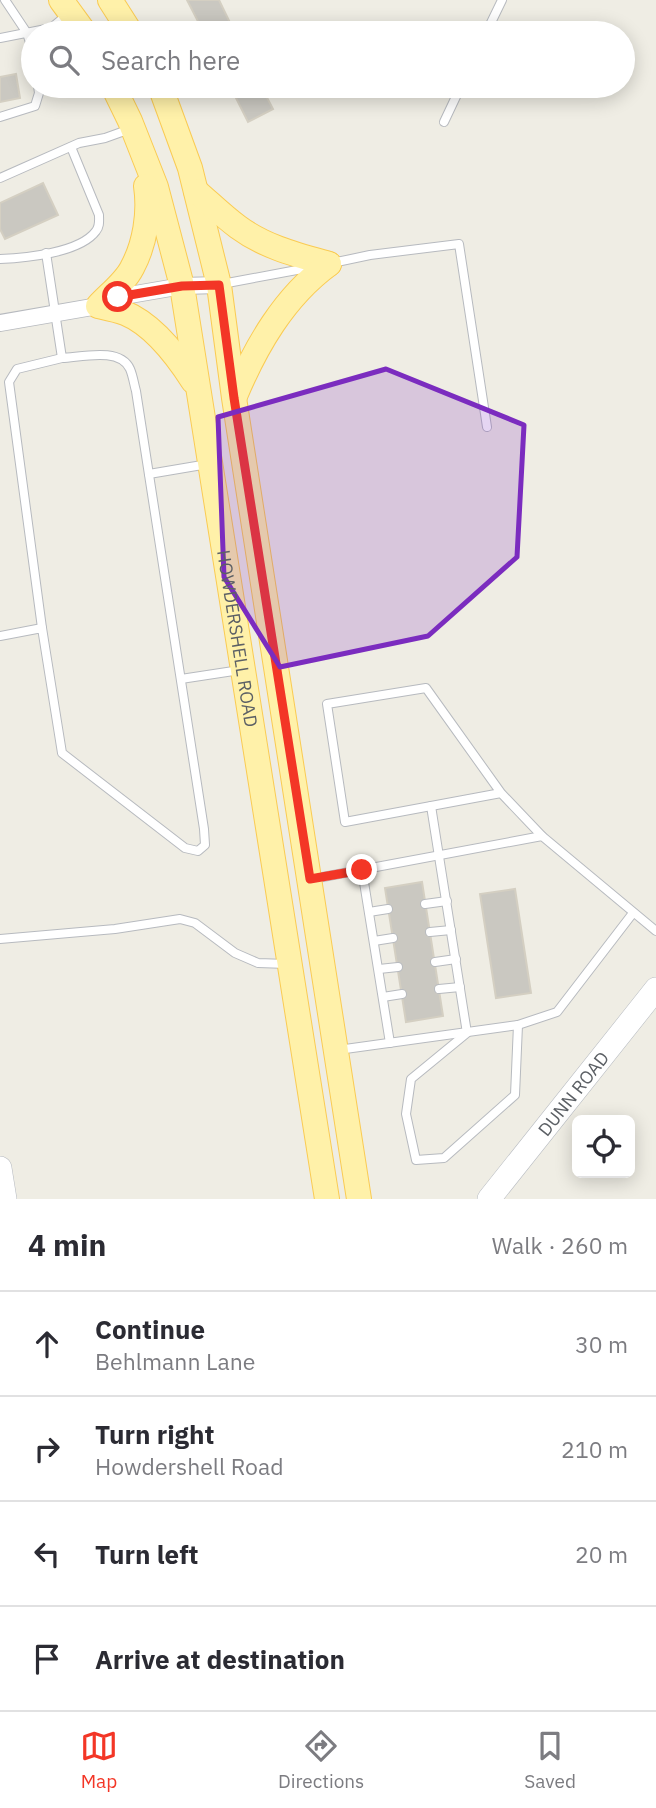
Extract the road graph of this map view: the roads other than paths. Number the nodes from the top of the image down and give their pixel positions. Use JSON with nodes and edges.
{"nodes":[{"id":1,"x":5,"y":0,"type":"edge"},
{"id":2,"x":110,"y":0,"type":"edge"},
{"id":3,"x":502,"y":0,"type":"edge"},
{"id":4,"x":65,"y":6,"type":"edge"},
{"id":5,"x":55,"y":21,"type":"edge"},
{"id":6,"x":76,"y":21,"type":"edge"},
{"id":7,"x":123,"y":21,"type":"edge"},
{"id":8,"x":492,"y":21,"type":"edge"},
{"id":9,"x":21,"y":24,"type":"edge"},
{"id":10,"x":21,"y":34,"type":"edge"},
{"id":11,"x":0,"y":37,"type":"edge"},
{"id":12,"x":37,"y":98,"type":"edge"},
{"id":13,"x":119,"y":98,"type":"edge"},
{"id":14,"x":164,"y":98,"type":"edge"},
{"id":15,"x":455,"y":98,"type":"edge"},
{"id":16,"x":0,"y":117,"type":"edge"},
{"id":17,"x":444,"y":122,"type":"dead end"},
{"id":18,"x":137,"y":138,"type":"junction"},
{"id":19,"x":71,"y":147,"type":"junction"},
{"id":20,"x":0,"y":178,"type":"edge"},
{"id":21,"x":196,"y":191,"type":"junction"},
{"id":22,"x":46,"y":253,"type":"junction"},
{"id":23,"x":0,"y":259,"type":"edge"},
{"id":24,"x":329,"y":264,"type":"junction"},
{"id":25,"x":219,"y":285,"type":"junction"},
{"id":26,"x":182,"y":286,"type":"junction"},
{"id":27,"x":98,"y":306,"type":"junction"},
{"id":28,"x":55,"y":313,"type":"junction"},
{"id":29,"x":0,"y":323,"type":"edge"},
{"id":30,"x":62,"y":358,"type":"junction"},
{"id":31,"x":199,"y":390,"type":"junction"},
{"id":32,"x":234,"y":398,"type":"junction"},
{"id":33,"x":487,"y":427,"type":"dead end"},
{"id":34,"x":210,"y":463,"type":"junction"},
{"id":35,"x":149,"y":474,"type":"junction"},
{"id":36,"x":42,"y":628,"type":"junction"},
{"id":37,"x":0,"y":636,"type":"edge"},
{"id":38,"x":243,"y":670,"type":"junction"},
{"id":39,"x":181,"y":679,"type":"junction"},
{"id":40,"x":501,"y":793,"type":"junction"},
{"id":41,"x":430,"y":806,"type":"junction"},
{"id":42,"x":542,"y":836,"type":"junction"},
{"id":43,"x":440,"y":856,"type":"junction"},
{"id":44,"x":362,"y":870,"type":"junction"},
{"id":45,"x":310,"y":879,"type":"junction"},
{"id":46,"x":447,"y":901,"type":"junction"},
{"id":47,"x":425,"y":904,"type":"dead end"},
{"id":48,"x":388,"y":909,"type":"dead end"},
{"id":49,"x":369,"y":912,"type":"junction"},
{"id":50,"x":633,"y":913,"type":"junction"},
{"id":51,"x":451,"y":930,"type":"junction"},
{"id":52,"x":656,"y":931,"type":"edge"},
{"id":53,"x":430,"y":932,"type":"dead end"},
{"id":54,"x":393,"y":938,"type":"dead end"},
{"id":55,"x":0,"y":939,"type":"edge"},
{"id":56,"x":373,"y":941,"type":"junction"},
{"id":57,"x":456,"y":959,"type":"junction"},
{"id":58,"x":435,"y":961,"type":"dead end"},
{"id":59,"x":290,"y":965,"type":"junction"},
{"id":60,"x":398,"y":967,"type":"dead end"},
{"id":61,"x":379,"y":969,"type":"junction"},
{"id":62,"x":460,"y":987,"type":"junction"},
{"id":63,"x":439,"y":989,"type":"dead end"},
{"id":64,"x":656,"y":989,"type":"edge"},
{"id":65,"x":402,"y":994,"type":"dead end"},
{"id":66,"x":383,"y":997,"type":"junction"},
{"id":67,"x":518,"y":1025,"type":"junction"},
{"id":68,"x":467,"y":1033,"type":"junction"},
{"id":69,"x":390,"y":1043,"type":"junction"},
{"id":70,"x":336,"y":1050,"type":"junction"},
{"id":71,"x":0,"y":1168,"type":"edge"},
{"id":72,"x":5,"y":1199,"type":"edge"},
{"id":73,"x":327,"y":1199,"type":"edge"},
{"id":74,"x":359,"y":1199,"type":"edge"},
{"id":75,"x":488,"y":1199,"type":"edge"}],
"edges":[{"from":1,"to":9,"type":"lane"},
{"from":2,"to":7,"type":"main road"},
{"from":3,"to":8,"type":"lane"},
{"from":4,"to":5,"type":"lane"},
{"from":4,"to":6,"type":"main road"},
{"from":10,"to":11,"type":"lane"},
{"from":12,"to":16,"type":"lane"},
{"from":13,"to":18,"type":"main road","name":"HOWDERSHELL ROAD"},
{"from":14,"to":21,"type":"main road","name":"HOWDERSHELL ROAD"},
{"from":15,"to":17,"type":"lane"},
{"from":18,"to":19,"type":"lane"},
{"from":18,"to":26,"type":"main road","name":"HOWDERSHELL ROAD"},
{"from":18,"to":27,"type":"main road"},
{"from":19,"to":20,"type":"lane"},
{"from":19,"to":22,"type":"lane"},
{"from":21,"to":24,"type":"main road"},
{"from":21,"to":25,"type":"main road","name":"HOWDERSHELL ROAD"},
{"from":22,"to":23,"type":"lane"},
{"from":22,"to":28,"type":"lane"},
{"from":24,"to":25,"type":"lane"},
{"from":24,"to":32,"type":"main road"},
{"from":24,"to":33,"type":"lane"},
{"from":25,"to":26,"type":"street"},
{"from":25,"to":32,"type":"main road","name":"HOWDERSHELL ROAD"},
{"from":26,"to":27,"type":"street"},
{"from":26,"to":31,"type":"main road","name":"HOWDERSHELL ROAD"},
{"from":27,"to":28,"type":"street"},
{"from":27,"to":31,"type":"main road"},
{"from":28,"to":29,"type":"street"},
{"from":28,"to":30,"type":"lane"},
{"from":30,"to":35,"type":"lane"},
{"from":30,"to":36,"type":"lane"},
{"from":31,"to":34,"type":"main road","name":"HOWDERSHELL ROAD"},
{"from":32,"to":45,"type":"main road","name":"HOWDERSHELL ROAD"},
{"from":34,"to":35,"type":"lane"},
{"from":34,"to":38,"type":"main road","name":"HOWDERSHELL ROAD"},
{"from":35,"to":39,"type":"lane"},
{"from":36,"to":37,"type":"lane"},
{"from":36,"to":39,"type":"lane"},
{"from":38,"to":39,"type":"lane"},
{"from":38,"to":59,"type":"main road","name":"HOWDERSHELL ROAD"},
{"from":40,"to":41,"type":"lane"},
{"from":40,"to":41,"type":"lane"},
{"from":40,"to":42,"type":"lane"},
{"from":41,"to":43,"type":"lane"},
{"from":42,"to":43,"type":"lane"},
{"from":42,"to":50,"type":"lane"},
{"from":43,"to":44,"type":"lane"},
{"from":43,"to":46,"type":"lane"},
{"from":44,"to":45,"type":"lane"},
{"from":44,"to":49,"type":"lane"},
{"from":45,"to":70,"type":"main road","name":"HOWDERSHELL ROAD"},
{"from":46,"to":47,"type":"lane"},
{"from":46,"to":51,"type":"lane"},
{"from":48,"to":49,"type":"lane"},
{"from":49,"to":56,"type":"lane"},
{"from":50,"to":52,"type":"lane"},
{"from":50,"to":67,"type":"lane"},
{"from":51,"to":53,"type":"lane"},
{"from":51,"to":57,"type":"lane"},
{"from":54,"to":56,"type":"lane"},
{"from":55,"to":59,"type":"lane"},
{"from":56,"to":61,"type":"lane"},
{"from":57,"to":58,"type":"lane"},
{"from":57,"to":62,"type":"lane"},
{"from":59,"to":73,"type":"main road","name":"HOWDERSHELL ROAD"},
{"from":60,"to":61,"type":"lane"},
{"from":61,"to":66,"type":"lane"},
{"from":62,"to":63,"type":"lane"},
{"from":62,"to":68,"type":"lane"},
{"from":64,"to":75,"type":"street","name":"DUNN ROAD"},
{"from":65,"to":66,"type":"lane"},
{"from":66,"to":69,"type":"lane"},
{"from":67,"to":68,"type":"lane"},
{"from":67,"to":68,"type":"lane"},
{"from":68,"to":69,"type":"lane"},
{"from":69,"to":70,"type":"lane"},
{"from":70,"to":74,"type":"main road","name":"HOWDERSHELL ROAD"},
{"from":71,"to":72,"type":"street"}]}
